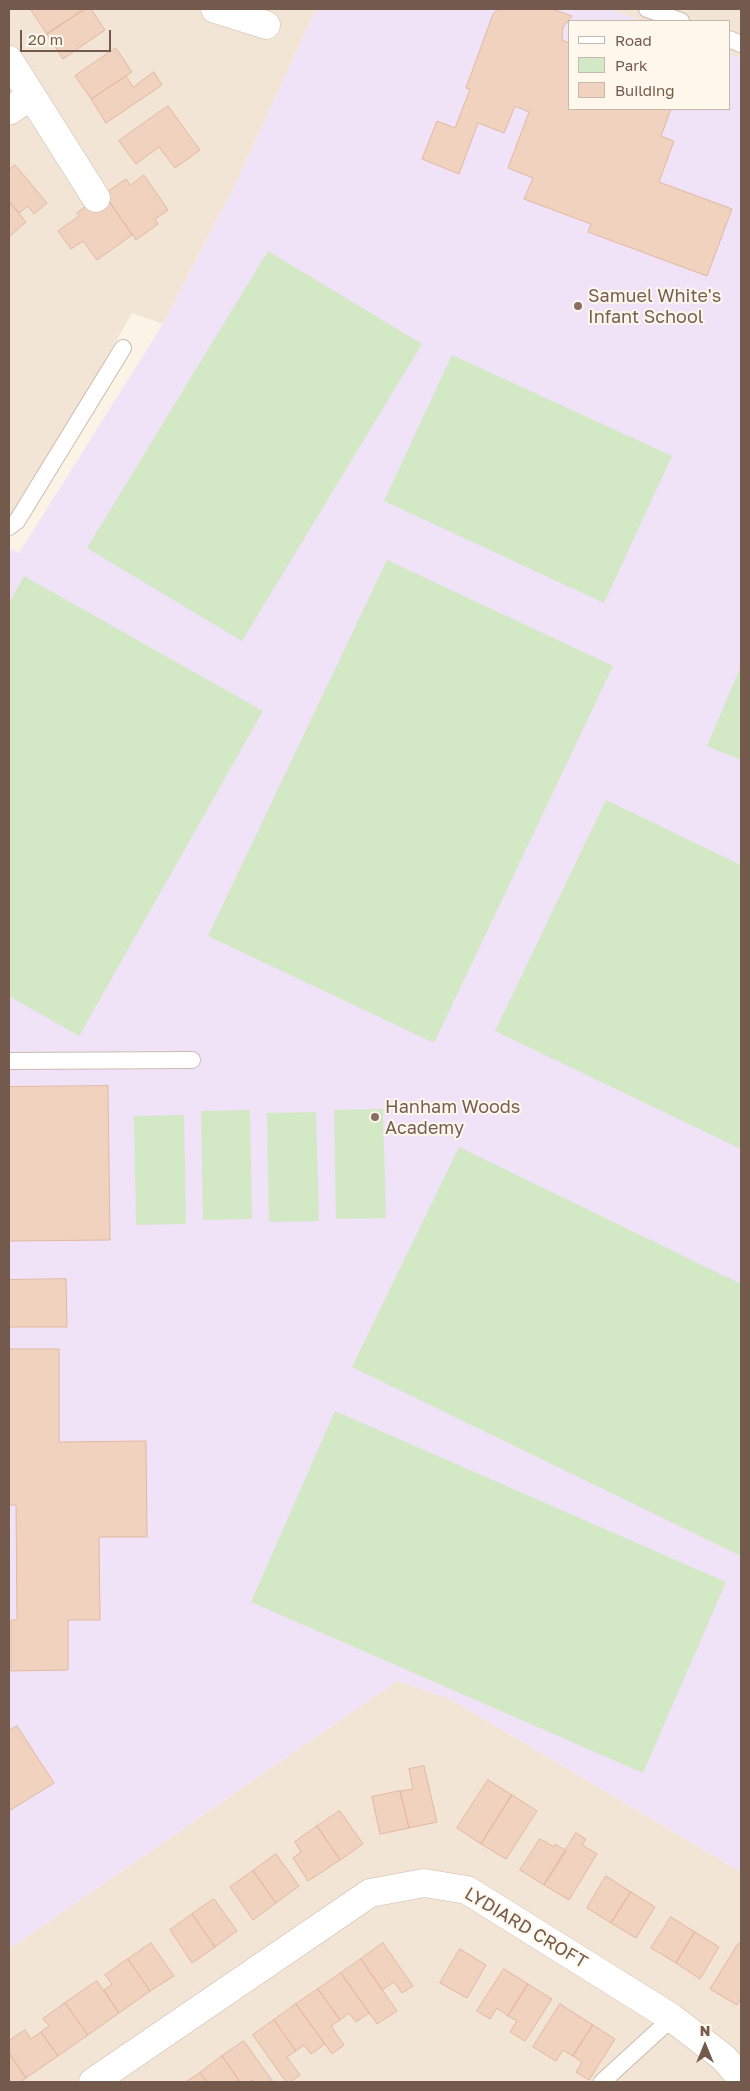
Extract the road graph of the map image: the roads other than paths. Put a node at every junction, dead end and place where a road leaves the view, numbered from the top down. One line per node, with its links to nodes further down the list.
1 (215, 9): 4 (street)
2 (647, 9): 3 (lane)
3 (678, 20)
4 (266, 25)
5 (9, 60): 6 (street)
6 (31, 96): 7 (street); 8 (street)
7 (9, 111)
8 (96, 198)
9 (123, 348): 10 (lane)
10 (9, 527)
11 (192, 1060): 12 (lane)
12 (9, 1061)
13 (672, 2018): 14 (street, LYDIARD CROFT); 15 (street, LYDIARD CROFT); 16 (lane)
14 (741, 2078)
15 (93, 2082)
16 (602, 2082)

